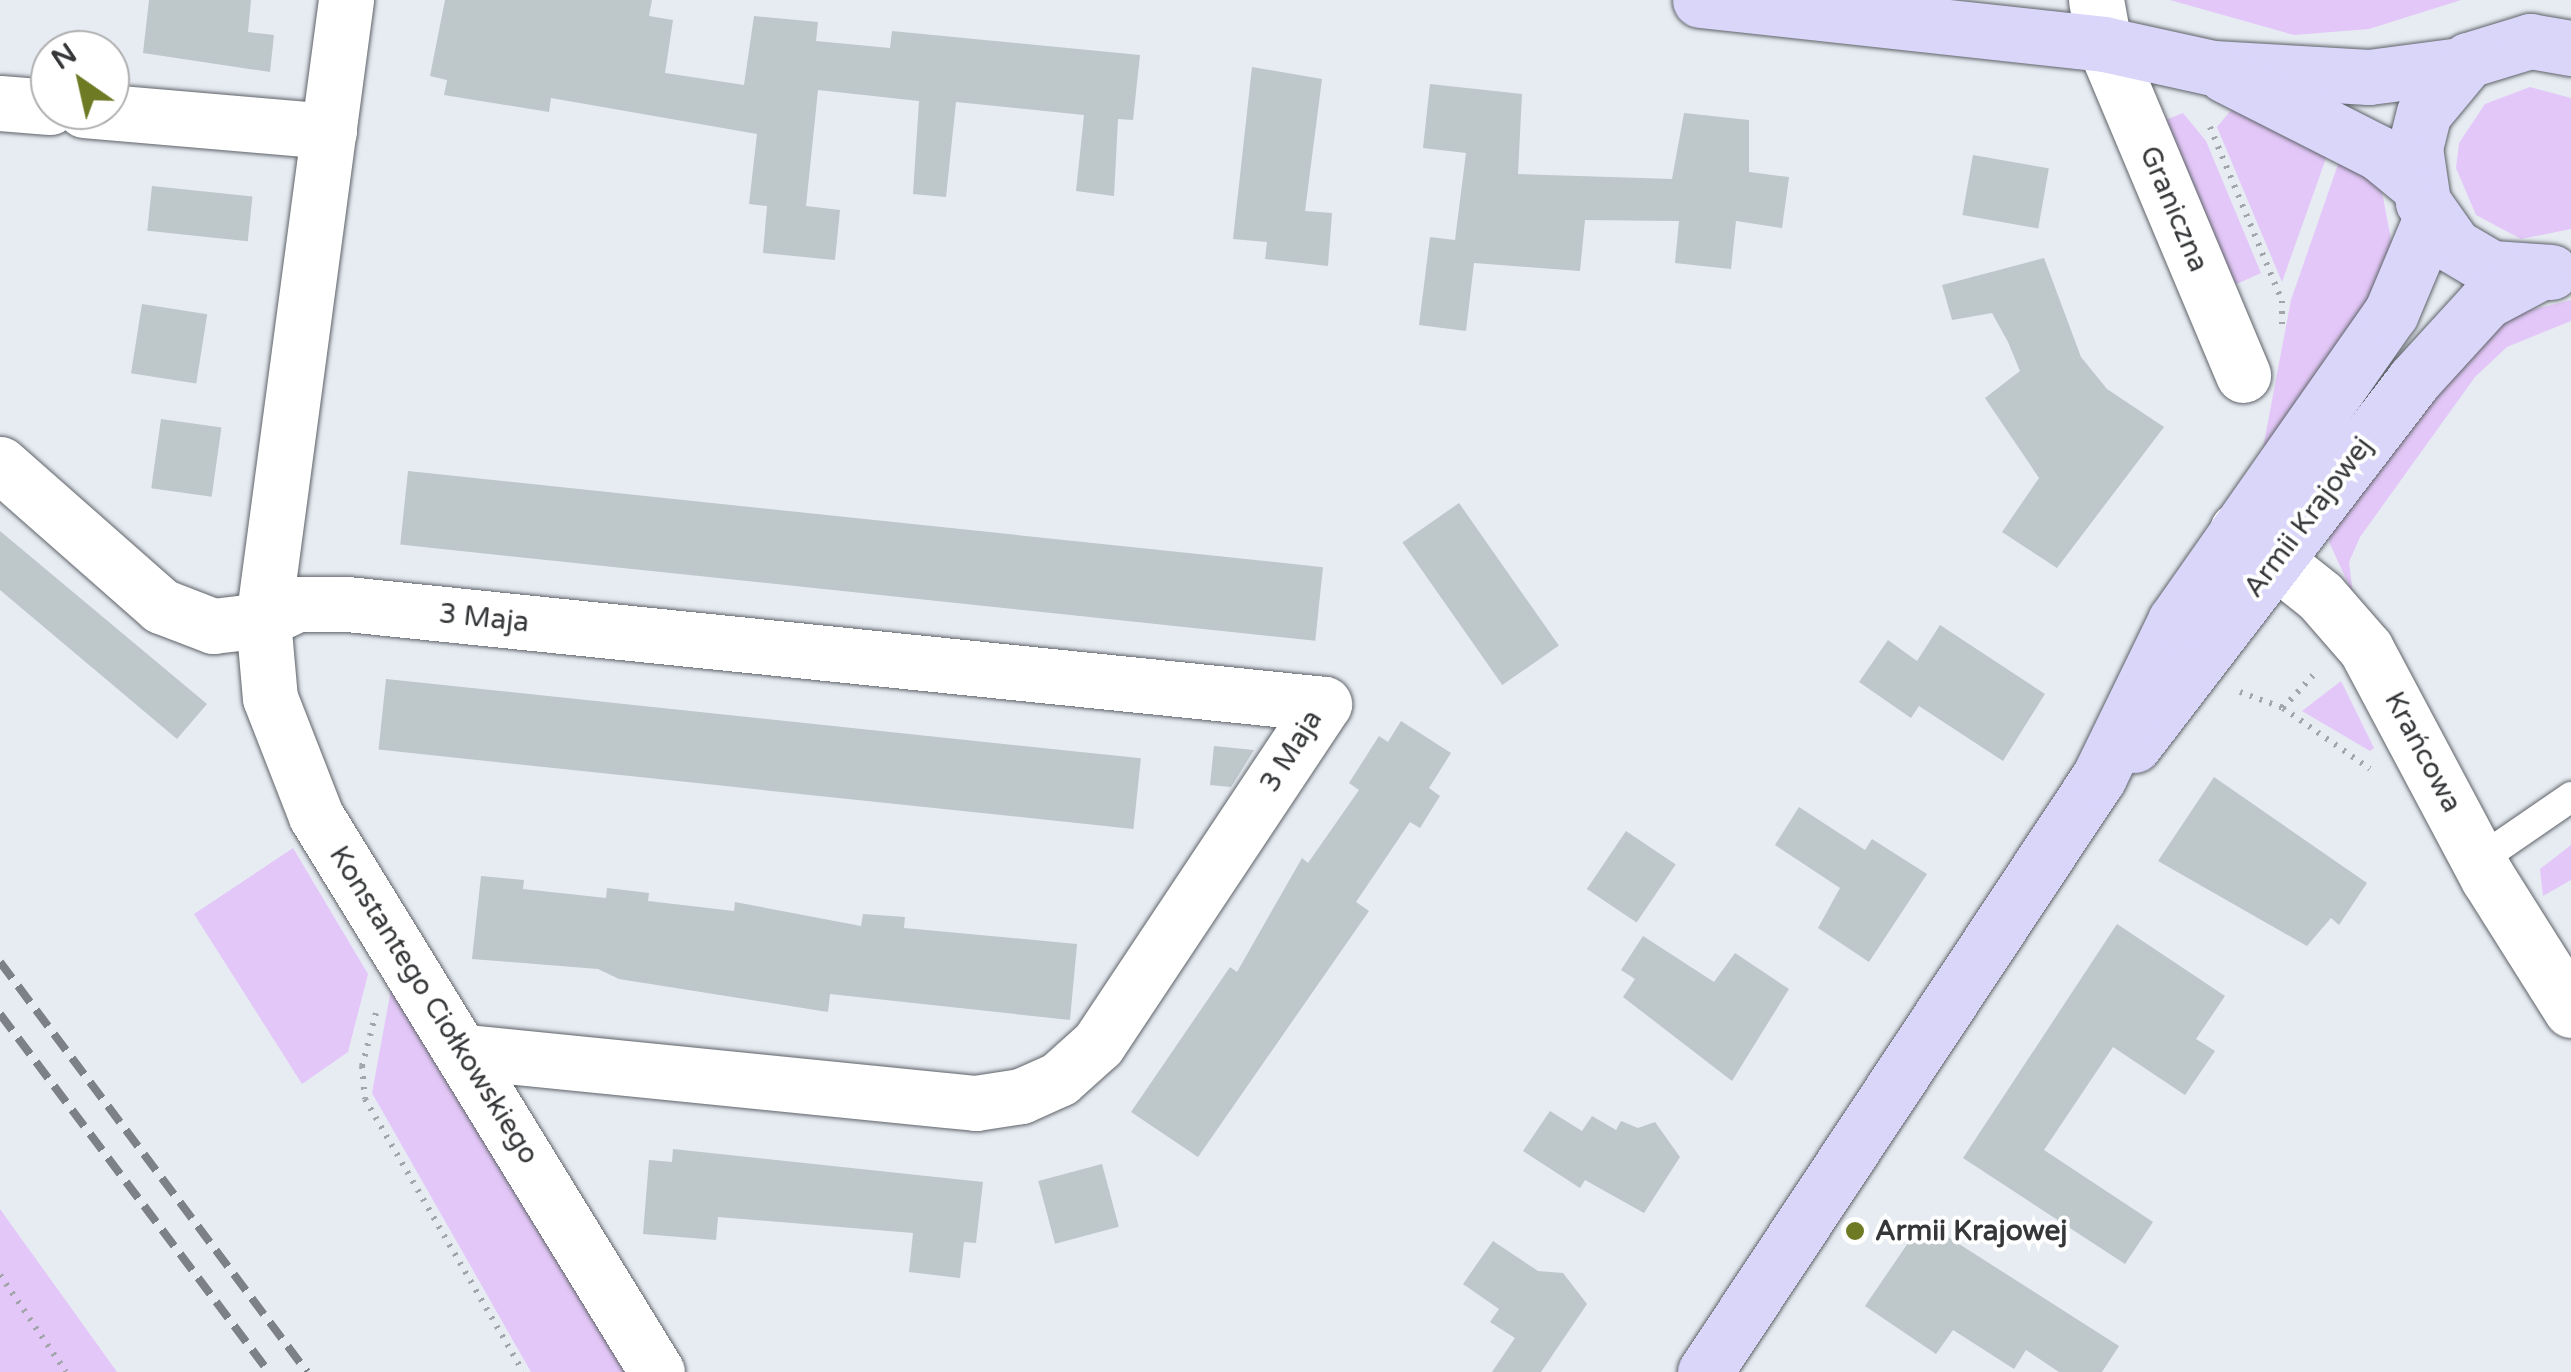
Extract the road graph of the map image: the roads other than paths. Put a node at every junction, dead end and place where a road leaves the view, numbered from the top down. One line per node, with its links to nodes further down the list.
1 (346, 0): 10 (street, Konstantego Ciołkowskiego)
2 (1700, 0): 3 (main road)
3 (2100, 22): 6 (main road); 13 (street, Graniczna)
4 (2568, 45): 5 (main road)
5 (2462, 65): 6 (main road); 11 (main road, Armii Krajowej)
6 (2213, 68): 11 (main road)
7 (0, 103): 8 (street)
8 (30, 105)
9 (130, 114): 10 (street)
10 (329, 130): 16 (street, Konstantego Ciołkowskiego)
11 (2424, 202): 12 (main road); 15 (main road, Armii Krajowej)
12 (2553, 272): 15 (main road, Armii Krajowej)
13 (2243, 375)
14 (0, 464): 16 (street)
15 (2254, 543): 18 (street, Krańcowa); 22 (main road, Armii Krajowej)
16 (263, 620): 20 (street, Konstantego Ciołkowskiego); 20 (street, 3 Maja)
17 (2571, 796): 18 (lane)
18 (2478, 861): 19 (street, Krańcowa)
19 (2571, 1010)
20 (466, 1052): 21 (street, Konstantego Ciołkowskiego)
21 (656, 1372)
22 (1704, 1372)

